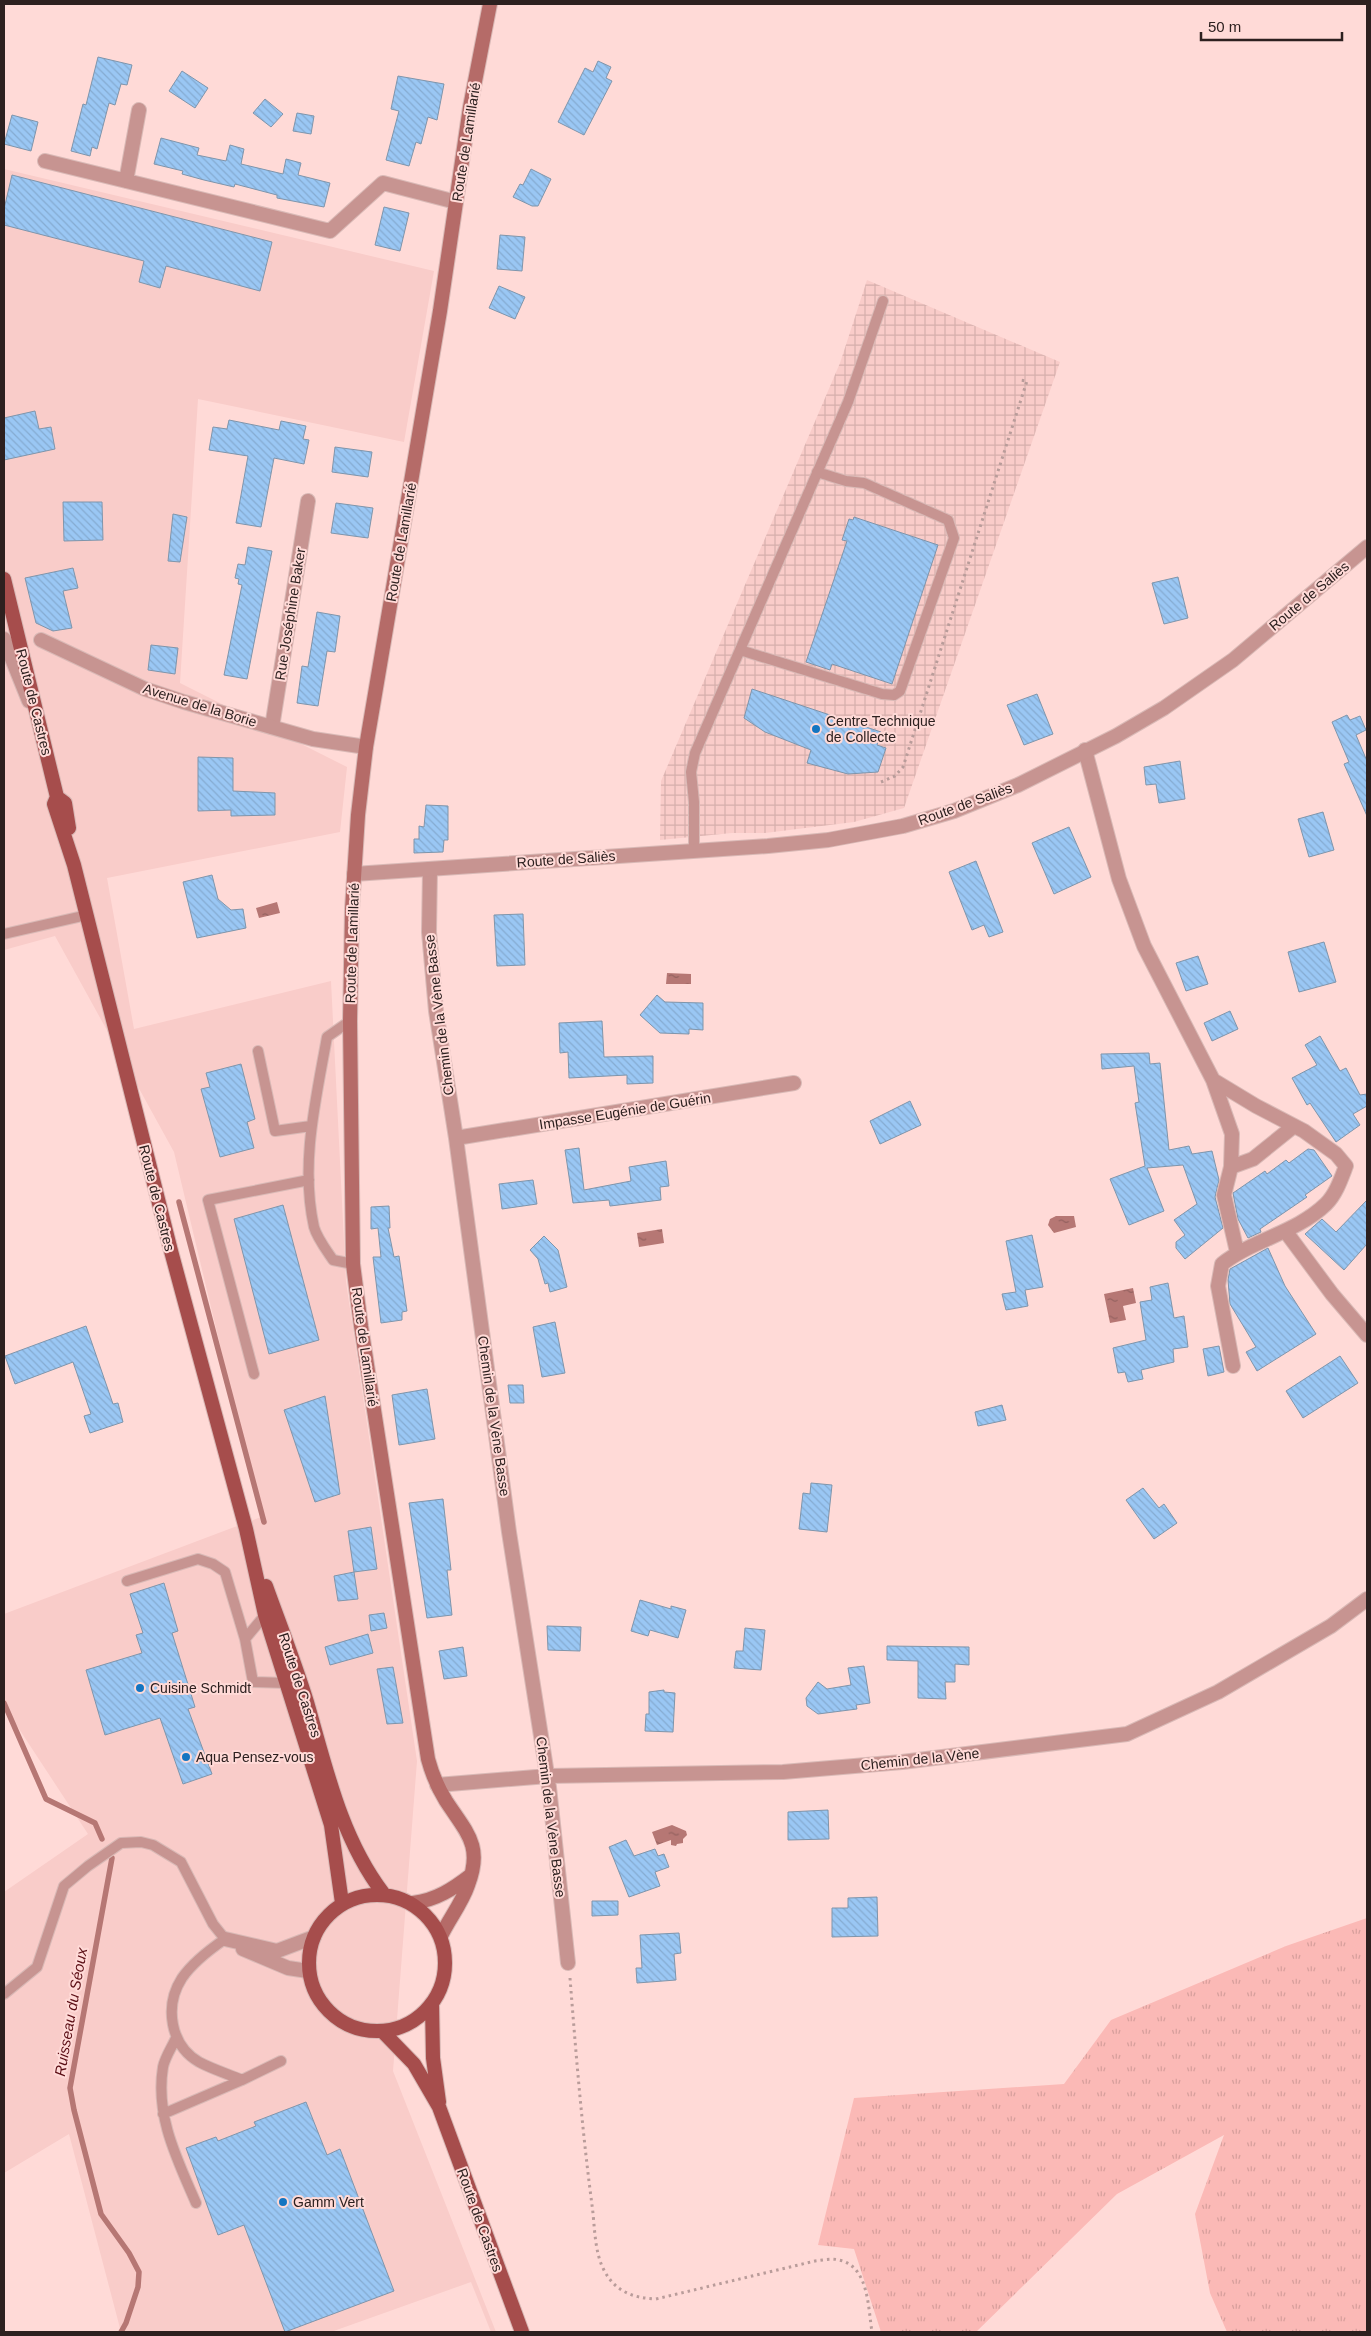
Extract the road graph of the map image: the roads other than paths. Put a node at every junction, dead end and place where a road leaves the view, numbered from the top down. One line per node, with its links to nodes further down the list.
1 (490, 4): 5 (main road, Route de Lamillarié)
2 (139, 110): 4 (street)
3 (45, 161): 4 (street)
4 (126, 181): 5 (street)
5 (456, 202): 17 (main road, Route de Lamillarié)
6 (883, 301): 7 (lane)
7 (818, 472): 14 (lane); 14 (lane)
8 (308, 501): 15 (street, Rue Joséphine Baker)
9 (1367, 547): 18 (street, Route de Saliès)
10 (4, 579): 11 (main road, Route de Castres)
11 (6, 600): 16 (main road, Route de Castres)
12 (4, 639): 16 (street)
13 (41, 640): 15 (street, Avenue de la Borie)
14 (740, 650): 19 (lane)
15 (272, 728): 17 (street, Avenue de la Borie)
16 (42, 730): 22 (main road, Route de Castres)
17 (366, 747): 21 (main road, Route de Lamillarié)
18 (1085, 750): 19 (street, Route de Saliès); 26 (street)
19 (694, 851): 20 (street, Route de Saliès)
20 (430, 869): 21 (street, Route de Saliès); 30 (street, Chemin de la Vène Basse)
21 (354, 874): 24 (main road, Route de Lamillarié)
22 (87, 915): 23 (lane); 39 (main road, Route de Castres)
23 (4, 934)
24 (350, 1020): 28 (lane); 35 (main road, Route de Lamillarié)
25 (258, 1051): 28 (lane)
26 (1214, 1080): 29 (street); 31 (street)
27 (794, 1083): 30 (street, Impasse Eugénie de Guérin)
28 (311, 1126): 32 (lane)
29 (1294, 1126): 31 (street); 33 (street)
30 (456, 1138): 45 (street, Chemin de la Vène Basse)
31 (1231, 1168): 34 (street)
32 (309, 1180): 35 (lane); 38 (lane)
33 (1286, 1232): 34 (street); 36 (street)
34 (1237, 1252): 37 (street)
35 (353, 1264): 46 (main road, Route de Lamillarié)
36 (1367, 1335)
37 (1233, 1366)
38 (254, 1374)
39 (246, 1529): 42 (main road, Route de Castres); 48 (main road, Route de Castres)
40 (127, 1582): 43 (lane)
41 (1367, 1599): 45 (street, Chemin de la Vène)
42 (265, 1615): 43 (lane); 44 (main road, Route de Castres)
43 (245, 1639): 44 (lane)
44 (286, 1683): 49 (main road, Route de Castres)
45 (548, 1776): 46 (street, Chemin de la Vène); 54 (street, Chemin de la Vène Basse)
46 (437, 1785): 47 (main road, Route de Lamillarié)
47 (471, 1875): 50 (main road); 51 (main road, Route de Lamillarié)
48 (383, 1893): 49 (main road); 50 (main road)
49 (342, 1904): 52 (main road)
50 (413, 1904): 51 (main road)
51 (441, 1936): 57 (main road)
52 (314, 1937): 53 (street); 55 (main road)
53 (225, 1939): 55 (street); 56 (lane); 59 (lane)
54 (568, 1963)
55 (308, 1971): 58 (main road)
56 (4, 1994)
57 (432, 2003): 58 (main road); 62 (main road, Route de Castres)
58 (382, 2031): 62 (main road, Route de Castres)
59 (176, 2038): 61 (lane); 63 (lane)
60 (281, 2062): 61 (lane)
61 (242, 2080): 63 (lane)
62 (440, 2107): 65 (main road, Route de Castres)
63 (162, 2114): 64 (lane)
64 (196, 2204)
65 (522, 2332)

